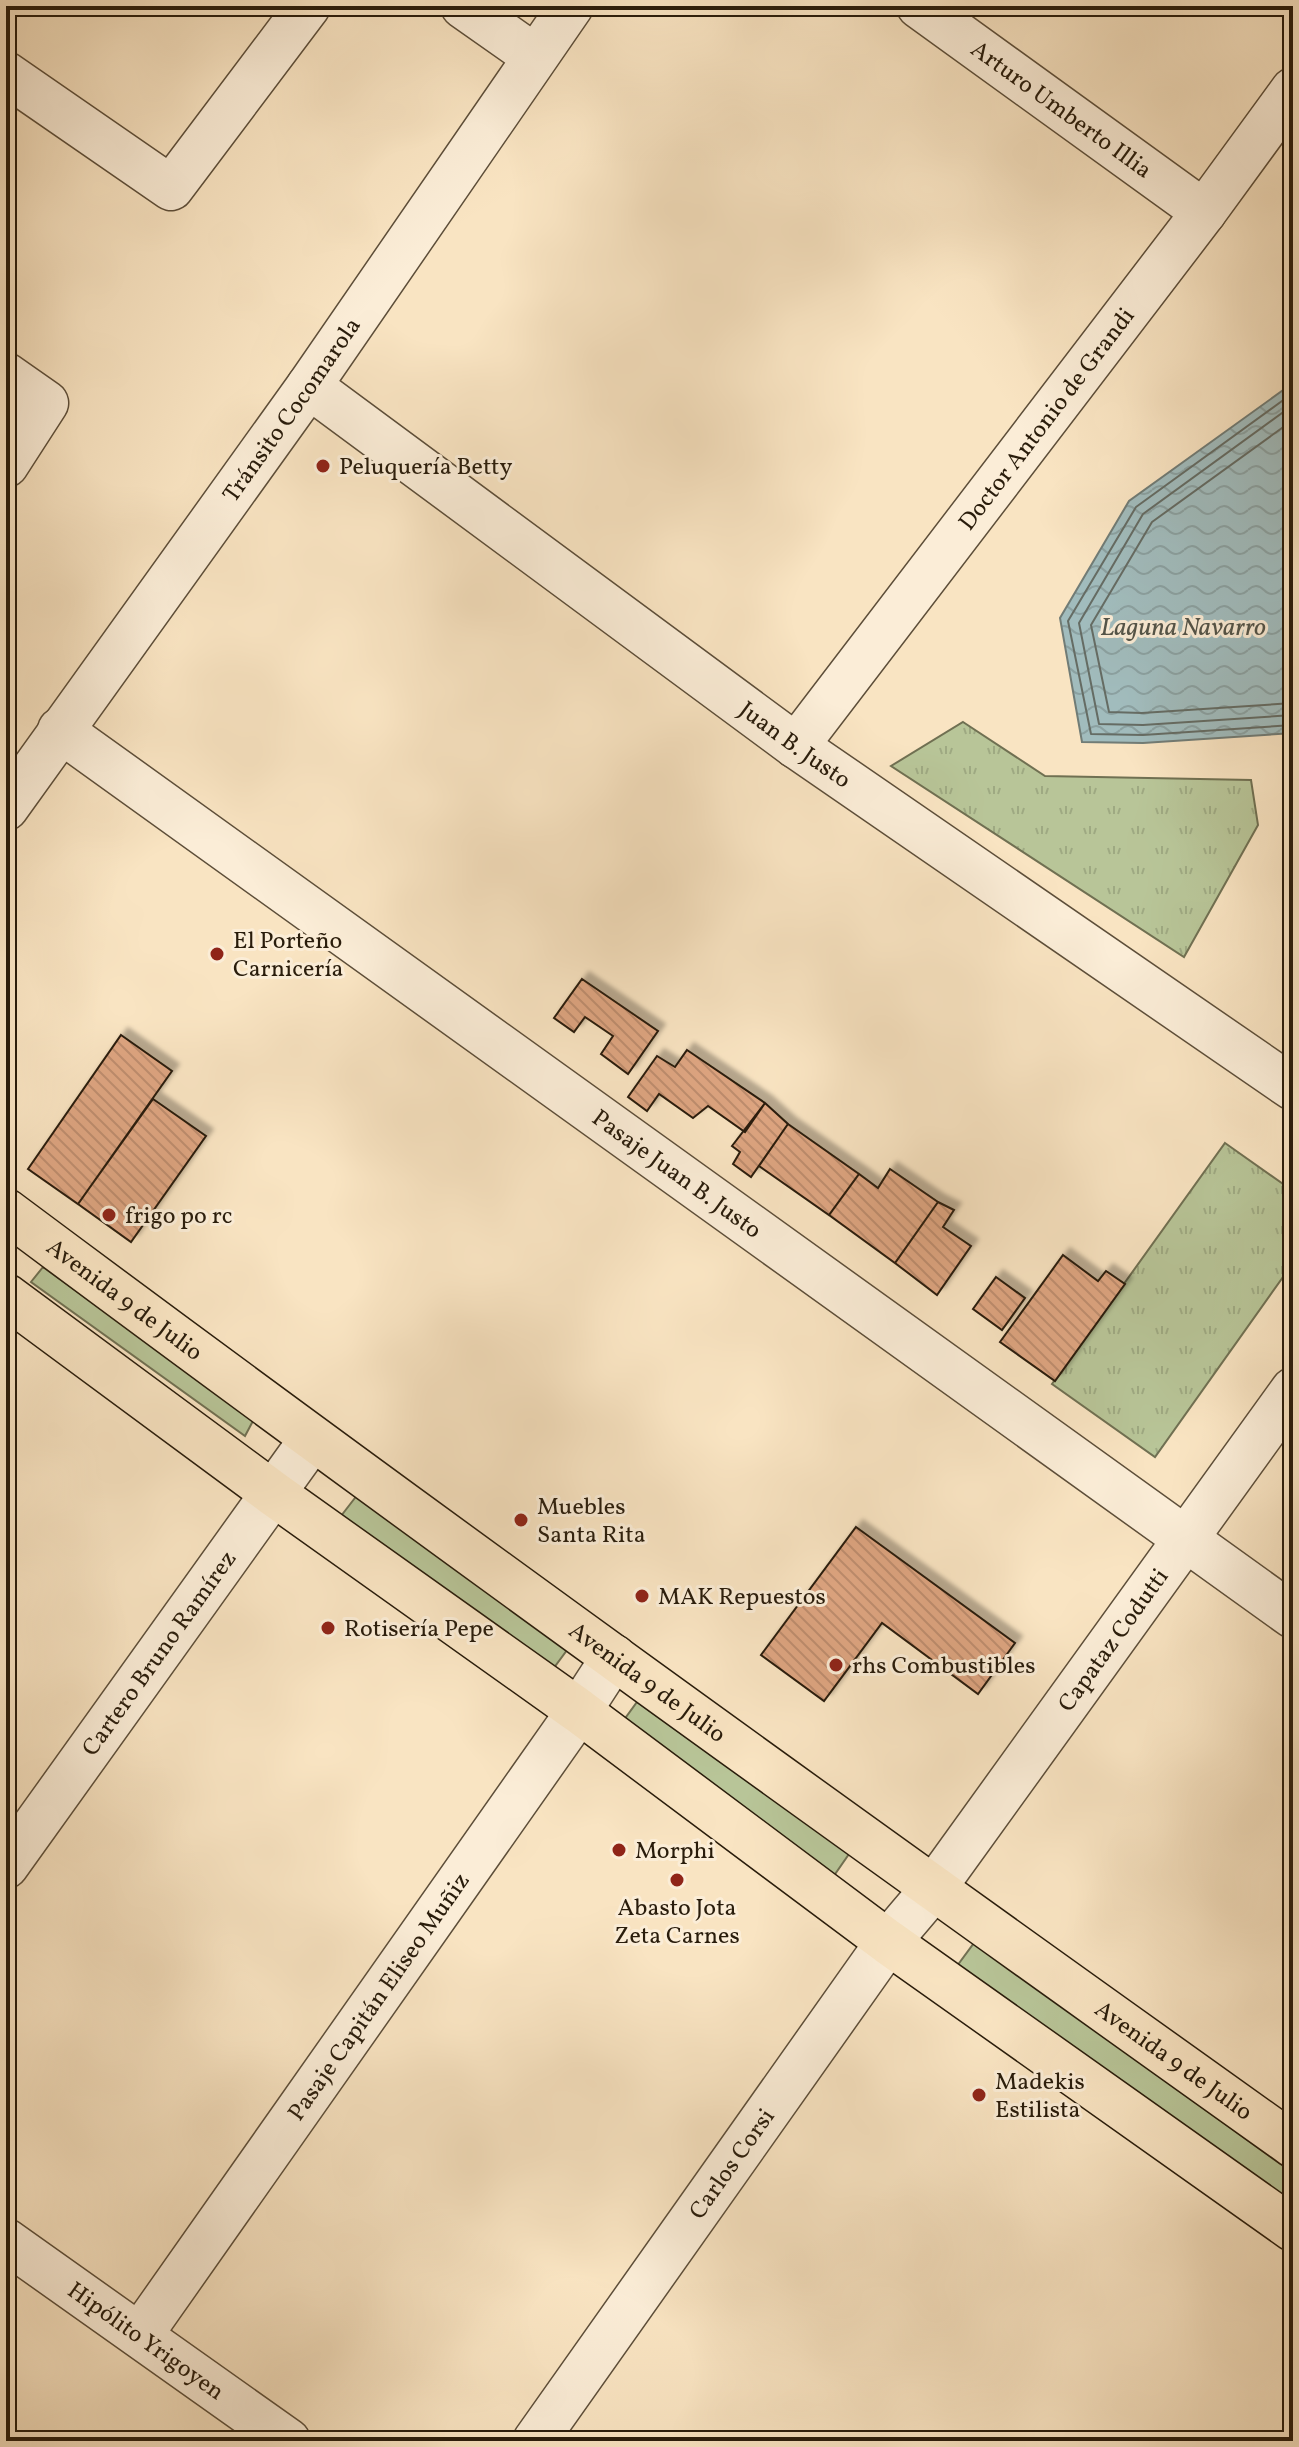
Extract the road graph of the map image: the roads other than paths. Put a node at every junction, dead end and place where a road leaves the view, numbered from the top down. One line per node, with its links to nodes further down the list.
1 (308, 6): 6 (street)
2 (463, 6): 5 (street)
3 (571, 6): 5 (street, Tránsito Cocomarola)
4 (919, 6): 8 (street, Arturo Umberto Illia)
5 (534, 56): 10 (street, Tránsito Cocomarola)
6 (6, 74)
7 (1293, 90): 8 (street, Doctor Antonio de Grandi)
8 (1204, 212): 13 (street, Doctor Antonio de Grandi)
9 (6, 375): 11 (street)
10 (309, 386): 12 (street, Tránsito Cocomarola); 13 (street, Juan B. Justo)
11 (6, 465)
12 (60, 730): 14 (street, Tránsito Cocomarola); 21 (street, Pasaje Juan B. Justo)
13 (796, 746): 15 (street, Juan B. Justo)
14 (6, 808)
15 (1293, 1088)
16 (6, 1211): 19 (main road, Avenida 9 de Julio)
17 (6, 1296): 20 (main road)
18 (1293, 1390): 21 (street, Capataz Codutti)
19 (312, 1439): 20 (street, Cartero Bruno Ramírez); 23 (main road, Avenida 9 de Julio)
20 (274, 1494): 24 (main road); 25 (street, Cartero Bruno Ramírez)
21 (1185, 1537): 22 (street, Pasaje Juan B. Justo); 26 (street, Capataz Codutti)
22 (1293, 1616)
23 (614, 1657): 24 (street, Pasaje Capitán Eliseo Muñiz); 26 (main road, Avenida 9 de Julio)
24 (579, 1711): 27 (main road); 31 (street, Pasaje Capitán Eliseo Muñiz)
25 (6, 1866)
26 (933, 1889): 27 (street, Carlos Corsi); 28 (main road, Avenida 9 de Julio)
27 (888, 1942): 29 (main road); 33 (street, Carlos Corsi)
28 (1293, 2145)
29 (1293, 2229)
30 (6, 2241): 31 (street, Hipólito Yrigoyen)
31 (140, 2335): 32 (street, Hipólito Yrigoyen)
32 (288, 2441)
33 (535, 2441)

